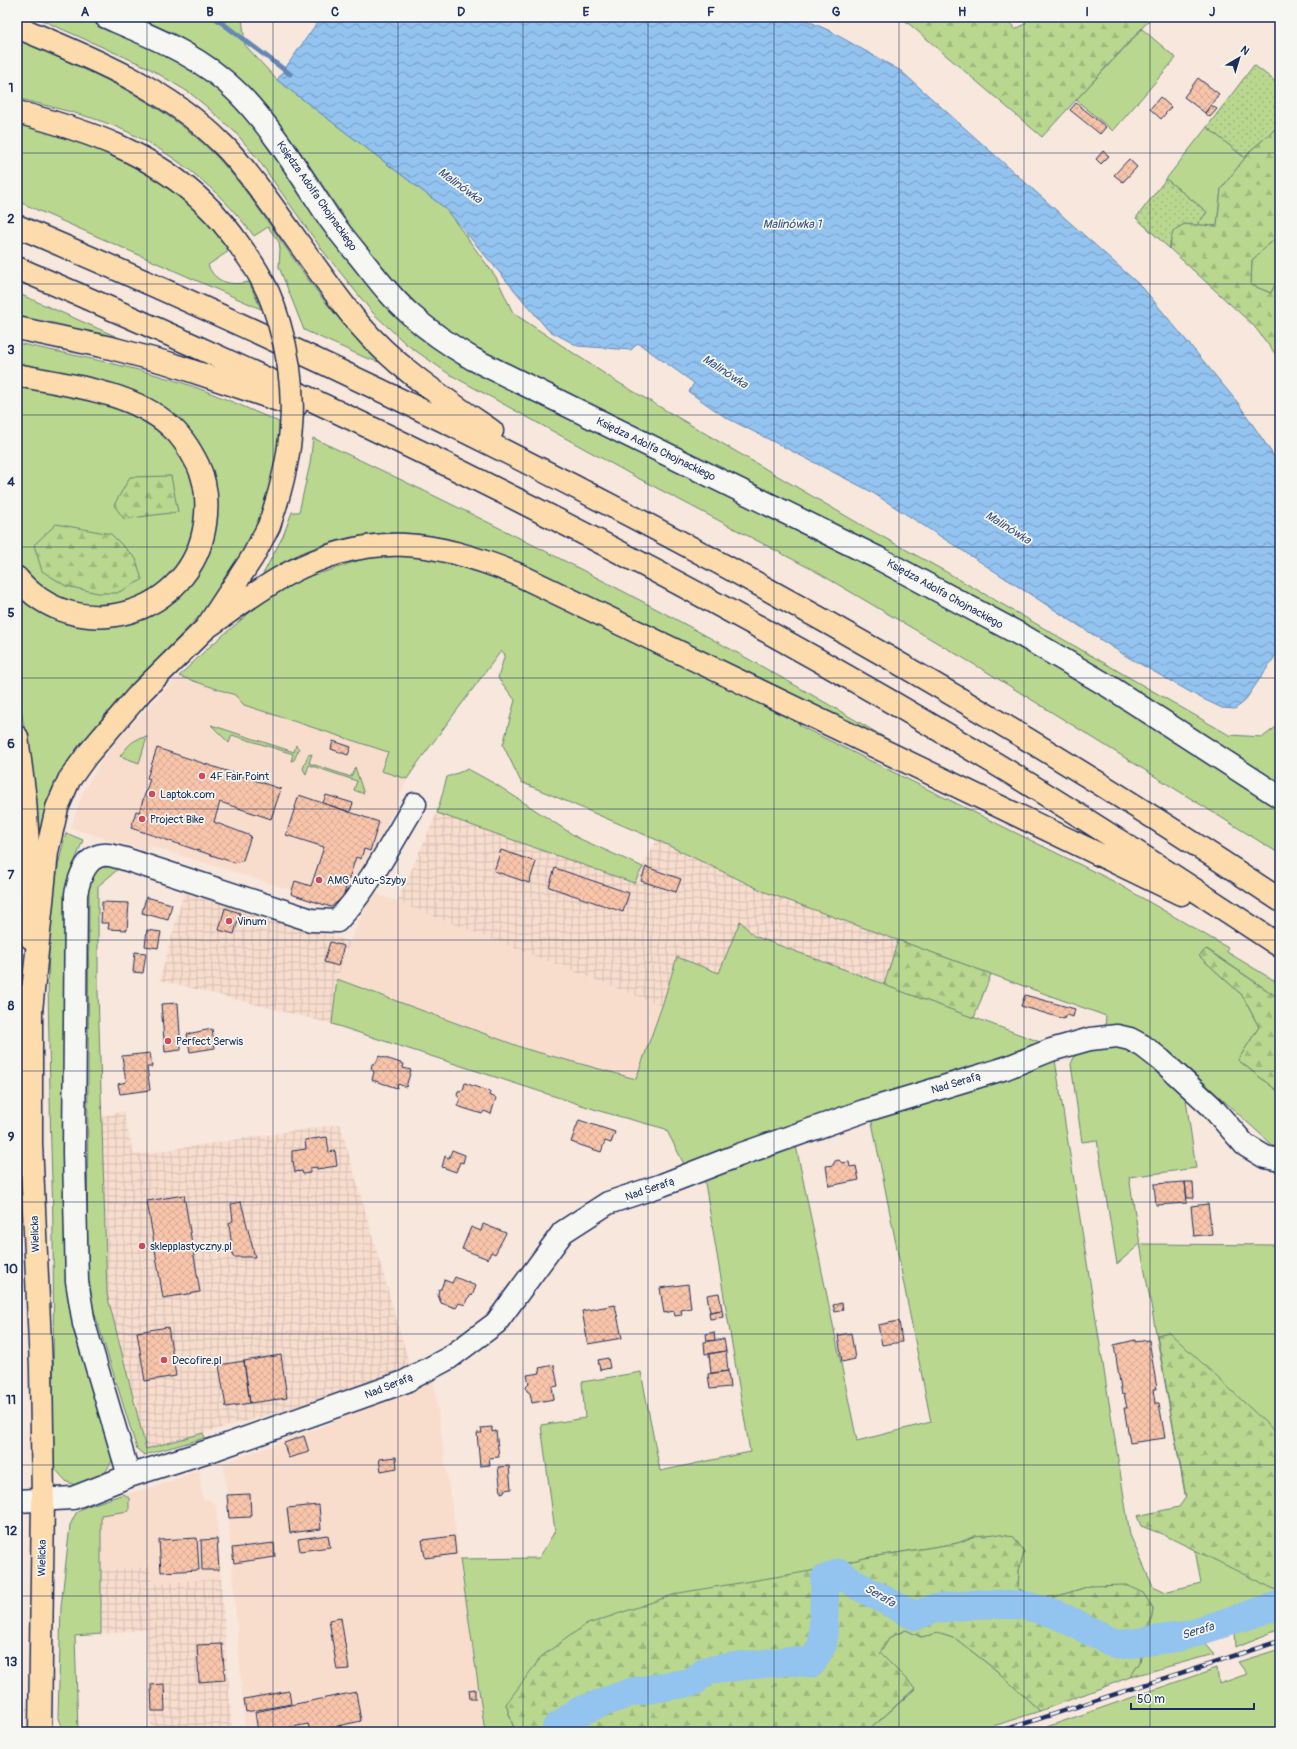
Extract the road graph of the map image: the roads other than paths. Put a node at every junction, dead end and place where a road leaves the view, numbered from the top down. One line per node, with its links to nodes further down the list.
1 (106, 17): 13 (street, Księdza Adolfa Chojnackiego)
2 (17, 27): 9 (main road)
3 (17, 112): 11 (main road, bridge)
4 (17, 226): 9 (main road)
5 (17, 268): 8 (main road)
6 (17, 328): 8 (main road)
7 (17, 375): 10 (main road)
8 (377, 430): 16 (main road)
9 (568, 482): 15 (main road)
10 (17, 578)
11 (206, 628): 16 (main road); 18 (main road)
12 (17, 738): 18 (main road, Wielicka)
13 (1280, 797)
14 (415, 804): 20 (street)
15 (1280, 900)
16 (1255, 929): 17 (main road)
17 (1280, 946)
18 (31, 1011): 21 (main road, Wielicka)
19 (1280, 1160): 20 (street, Nad Serafą)
20 (129, 1476): 21 (street, Nad Serafą)
21 (42, 1499): 22 (street, Nad Serafą); 23 (main road, Wielicka)
22 (17, 1501)
23 (40, 1732)

